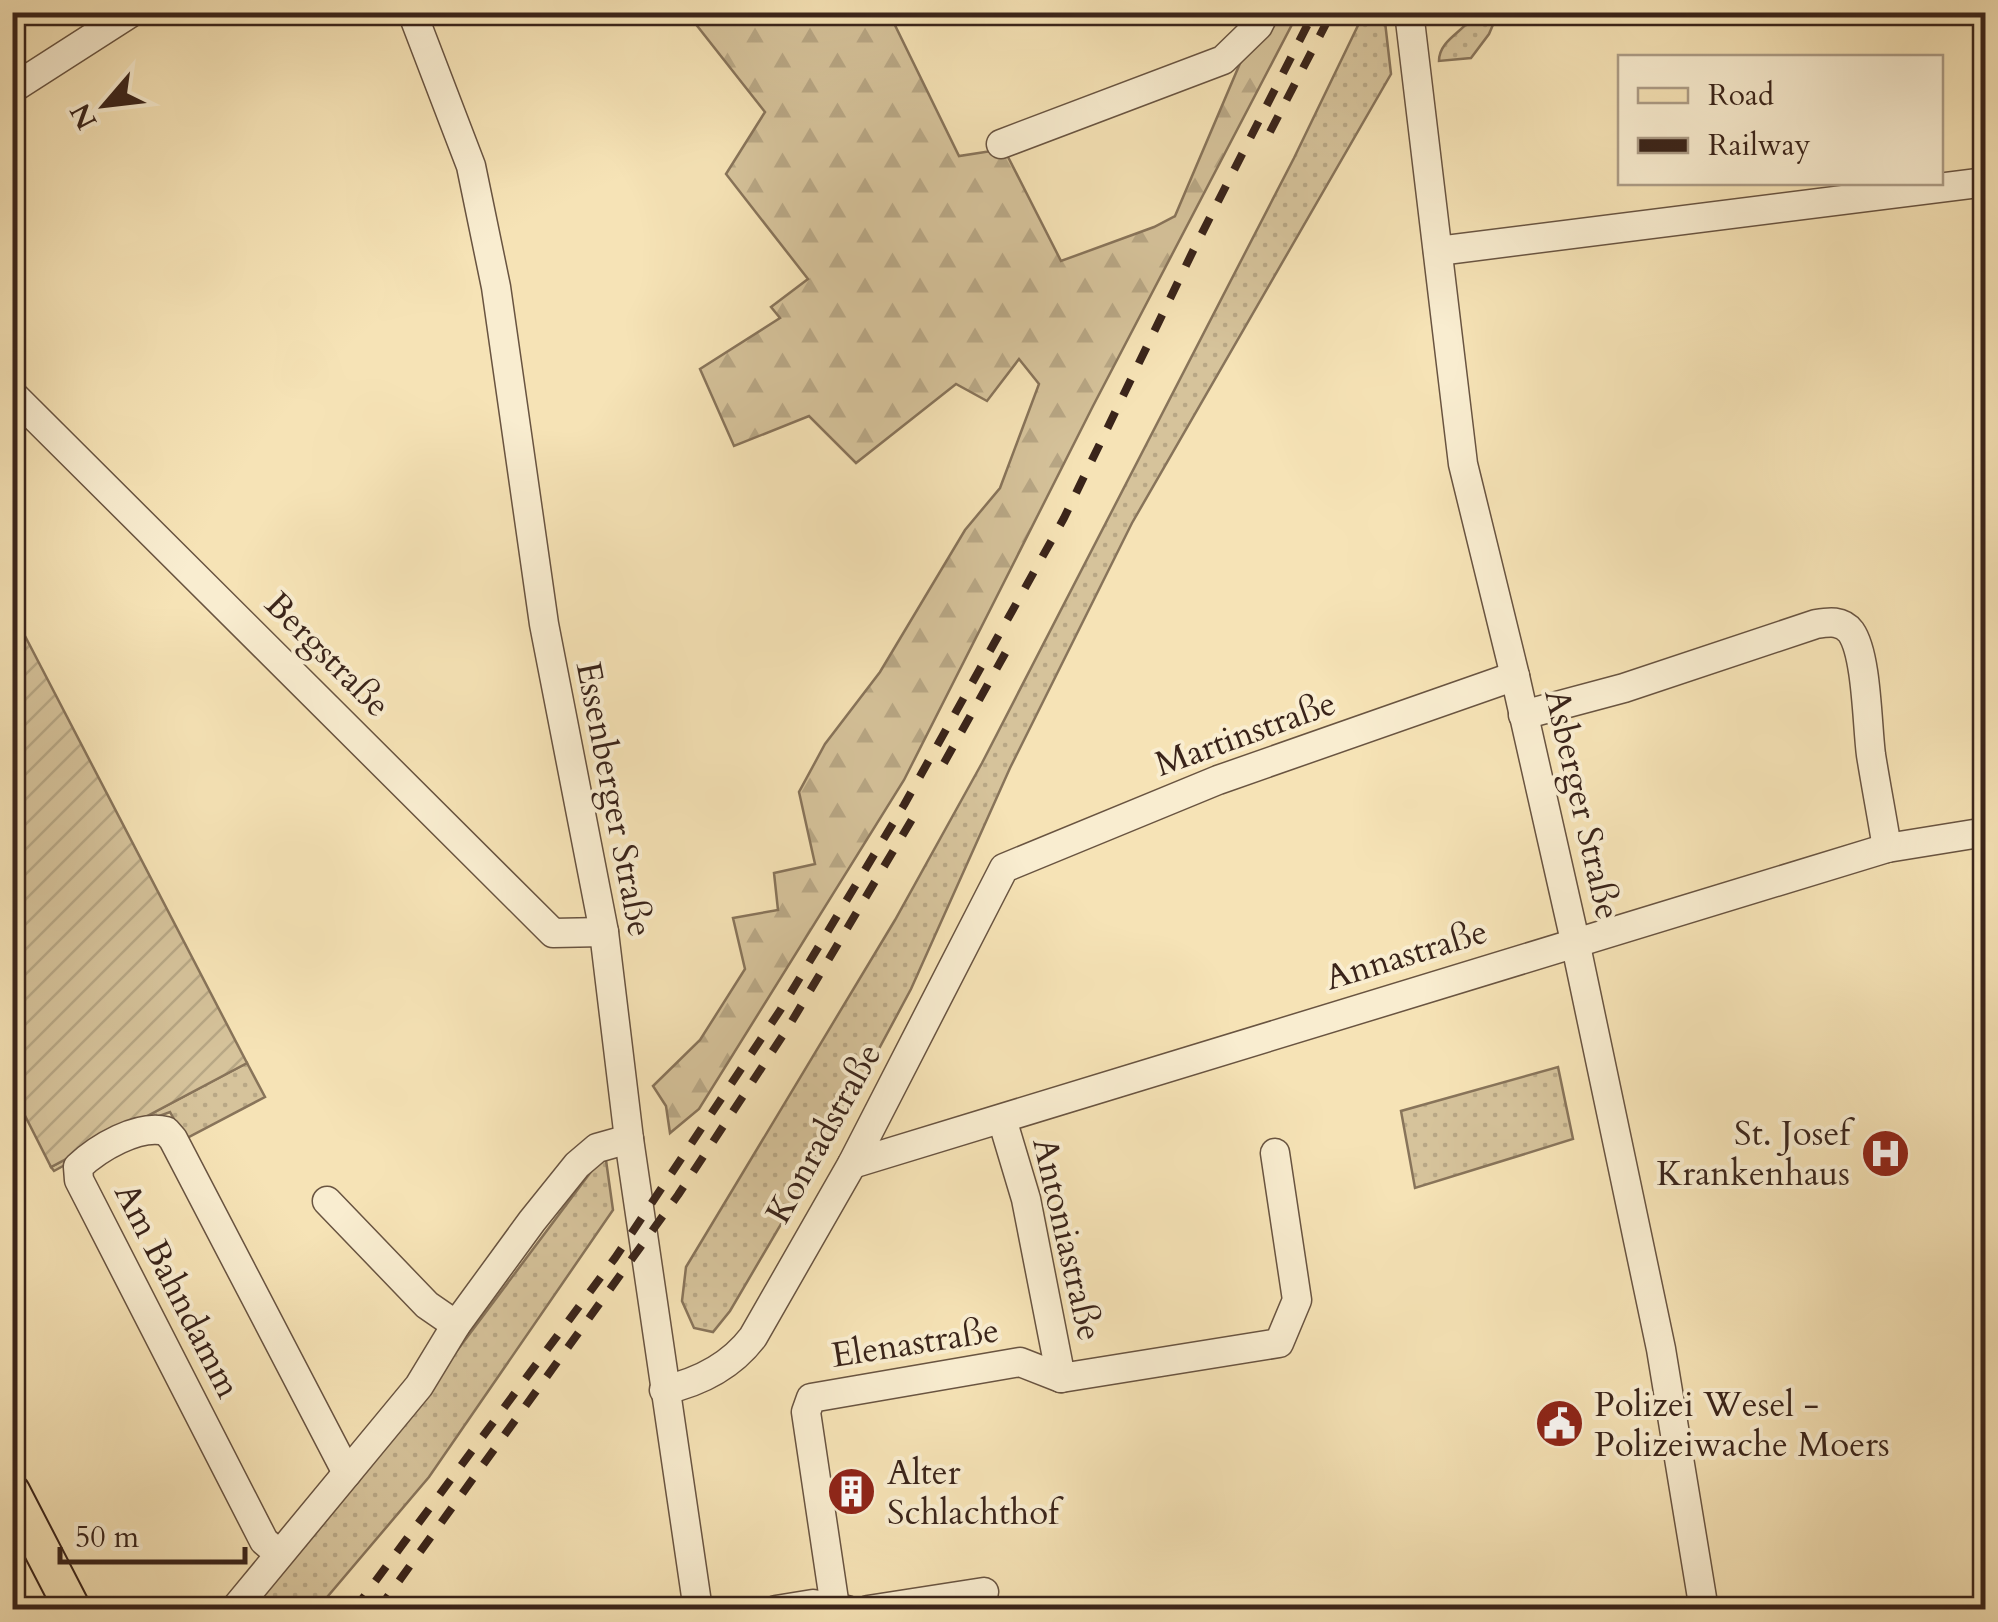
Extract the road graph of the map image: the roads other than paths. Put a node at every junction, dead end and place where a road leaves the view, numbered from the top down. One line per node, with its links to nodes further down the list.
1 (132, 12): 5 (street)
2 (412, 12): 15 (street, Essenberger Straße)
3 (1265, 12): 6 (street)
4 (1409, 12): 8 (street, Asberger Straße)
5 (12, 89)
6 (1000, 144)
7 (1986, 182): 8 (street)
8 (1438, 252): 10 (street, Asberger Straße)
9 (12, 394): 15 (street, Bergstraße)
10 (1516, 676): 11 (street, Asberger Straße); 14 (street, Martinstraße)
11 (1523, 715): 13 (street); 16 (street, Asberger Straße)
12 (1986, 832): 13 (street, Annastraße)
13 (1887, 848): 16 (street, Annastraße)
14 (1004, 868): 20 (street, Konradstraße)
15 (604, 932): 18 (street, Essenberger Straße)
16 (1575, 941): 17 (street, Annastraße); 35 (street, Asberger Straße)
17 (1002, 1119): 20 (street, Annastraße); 23 (street, Antoniastraße)
18 (629, 1138): 22 (street); 24 (street, Essenberger Straße)
19 (1274, 1152): 23 (street, Antoniastraße)
20 (852, 1164): 24 (street, Konradstraße)
21 (327, 1200): 22 (street)
22 (456, 1325): 25 (street)
23 (1061, 1378): 29 (street, Elenastraße)
24 (664, 1390): 32 (street, Essenberger Straße)
25 (347, 1473): 27 (street); 27 (street, Am Bahndamm)
26 (12, 1492): 30 (main road)
27 (279, 1554): 31 (street)
28 (984, 1592): 34 (street)
29 (841, 1608): 33 (street, Elenastraße)
30 (73, 1610)
31 (234, 1610)
32 (698, 1610)
33 (776, 1610)
34 (868, 1610)
35 (1704, 1610)

